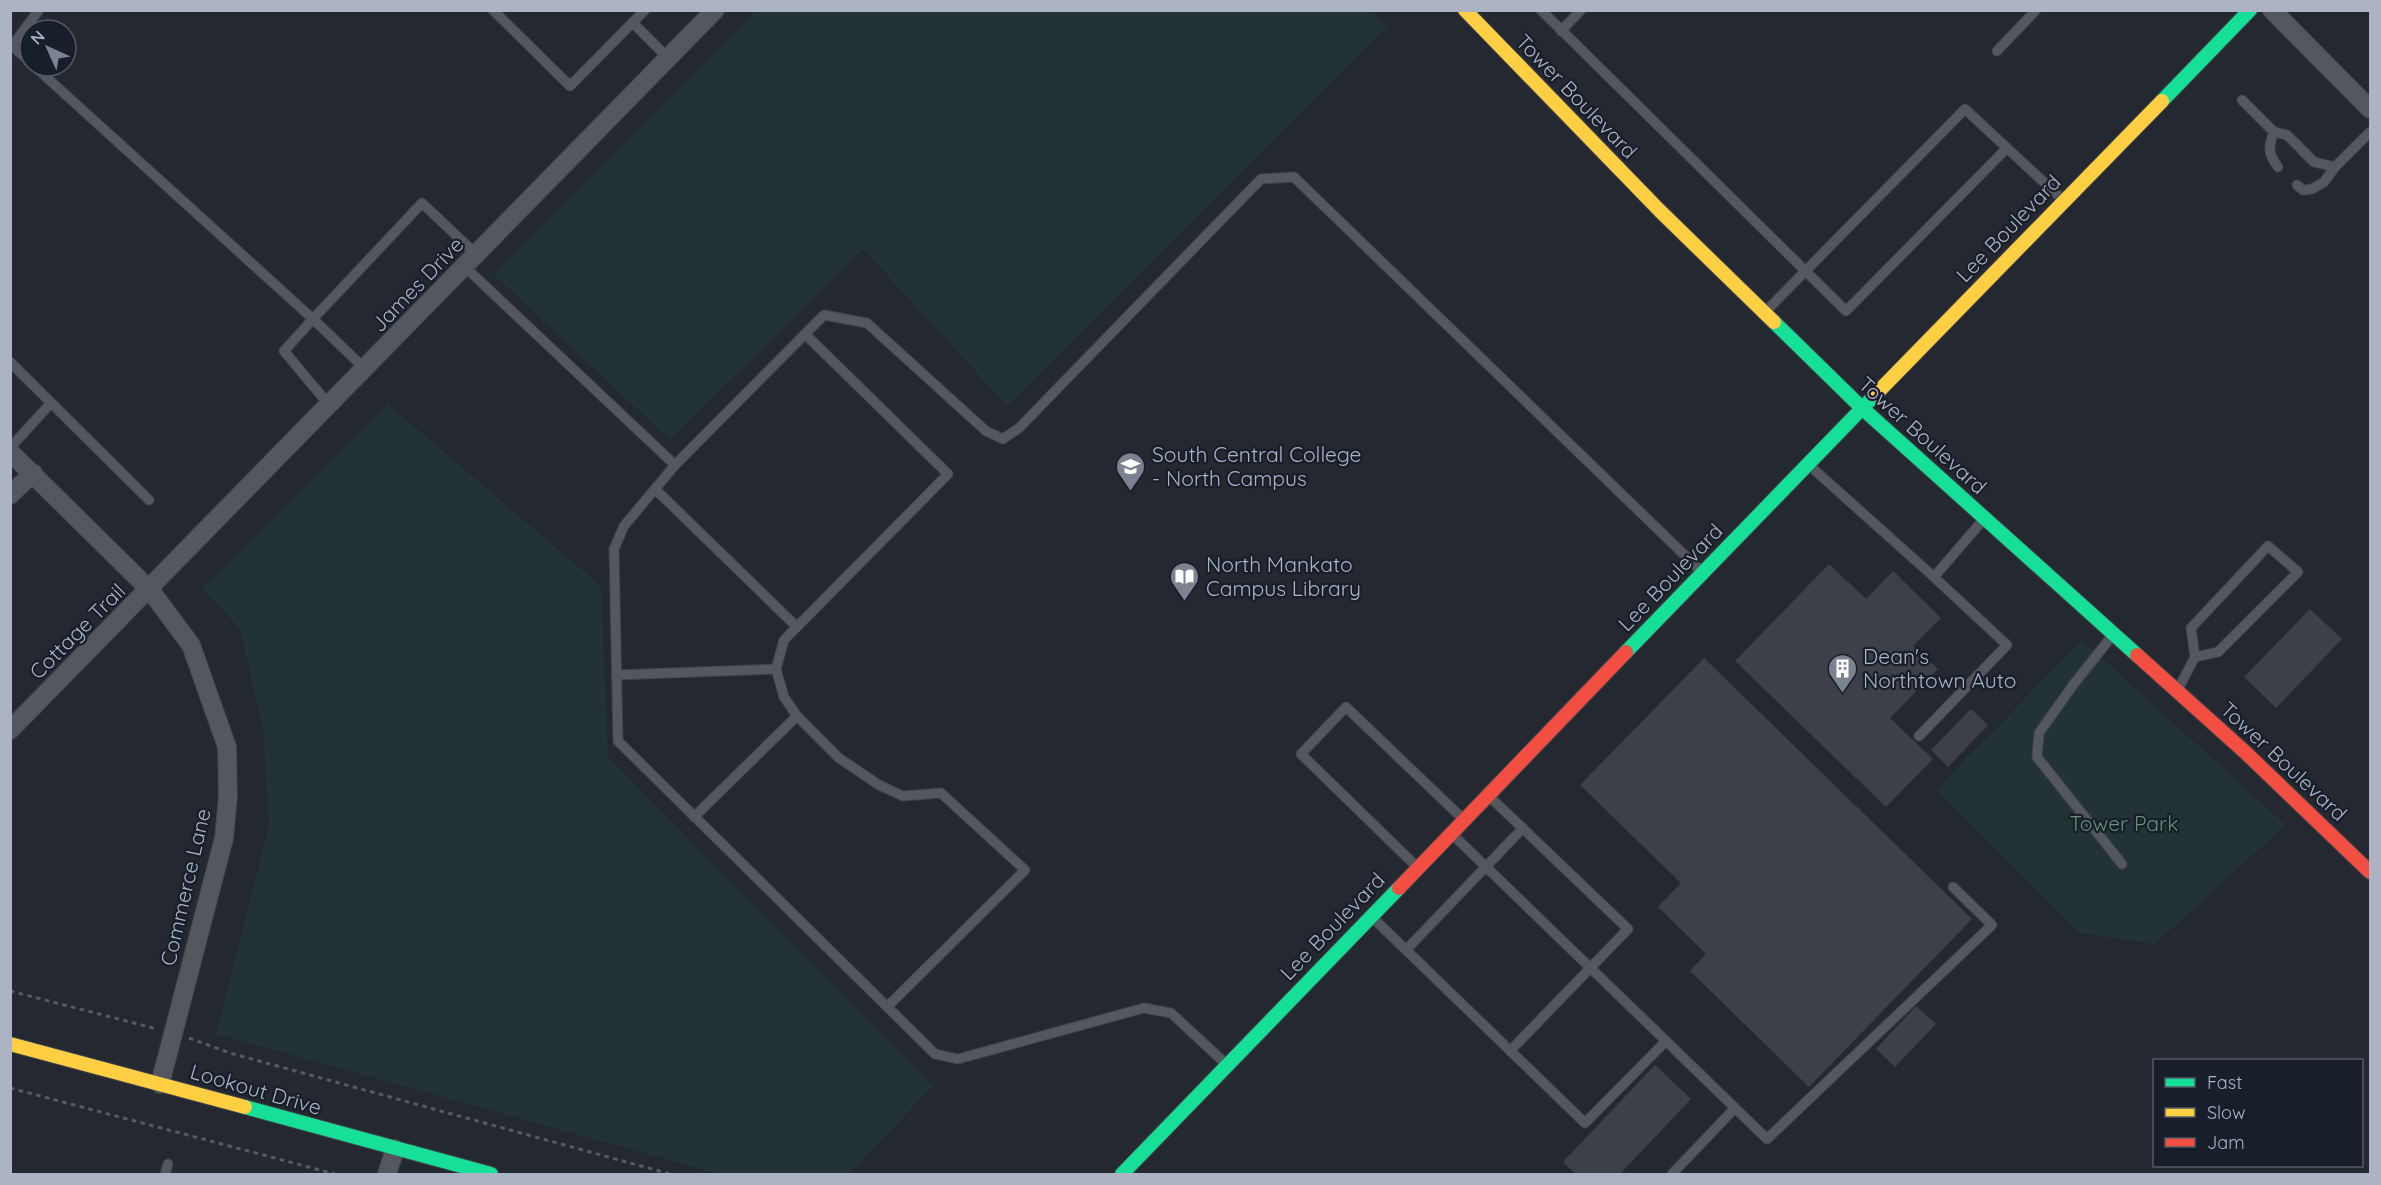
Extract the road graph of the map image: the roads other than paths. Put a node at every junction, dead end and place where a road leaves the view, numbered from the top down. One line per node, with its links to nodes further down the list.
1 (39, 10): 13 (lane)
2 (493, 10): 11 (lane)
3 (645, 10): 11 (lane)
4 (716, 10): 15 (street, James Drive)
5 (1541, 10): 12 (lane)
6 (1581, 10): 12 (lane)
7 (2036, 10): 14 (lane)
8 (2250, 10): 25 (street, Lee Boulevard)
9 (2272, 10): 18 (street)
10 (1472, 13): 28 (street, Tower Boulevard)
11 (633, 23): 15 (lane)
12 (1561, 31): 27 (lane)
13 (11, 47)
14 (1997, 51)
15 (669, 58): 26 (street, James Drive)
16 (47, 78): 29 (lane)
17 (2242, 100): 19 (lane)
18 (2370, 110)
19 (2274, 132): 22 (lane); 23 (lane)
20 (2370, 132): 23 (lane)
21 (2007, 148): 25 (lane); 27 (lane); 27 (lane)
22 (2278, 167)
23 (2335, 167): 24 (lane)
24 (2297, 185)
25 (2064, 201): 35 (street, Lee Boulevard)
26 (471, 261): 29 (lane); 32 (street, James Drive); 37 (lane)
27 (1805, 271): 28 (lane)
28 (1764, 313): 35 (street, Tower Boulevard)
29 (313, 319): 32 (lane); 34 (lane)
30 (805, 334): 37 (lane); 44 (lane); 47 (lane)
31 (10, 362): 33 (lane)
32 (365, 369): 34 (street, James Drive)
33 (50, 404): 36 (lane); 42 (lane)
34 (330, 406): 46 (street, James Drive)
35 (1862, 408): 38 (street, Lee Boulevard); 43 (street, Tower Boulevard)
36 (10, 450): 39 (street, Commerce Lane)
37 (675, 465): 40 (lane)
38 (1808, 465): 44 (street, Lee Boulevard); 45 (lane)
39 (33, 473): 41 (street); 46 (street, Commerce Lane)
40 (655, 489): 47 (lane); 51 (lane)
41 (10, 495)
42 (149, 500)
43 (1984, 518): 45 (lane); 48 (street, Tower Boulevard)
44 (1703, 573): 56 (street, Lee Boulevard)
45 (1934, 577): 55 (lane)
46 (150, 590): 54 (street, Cottage Trail); 74 (street, Commerce Lane)
47 (797, 627): 50 (lane)
48 (2114, 635): 52 (street, Tower Boulevard); 61 (lane)
49 (2194, 657): 49 (lane); 52 (lane)
50 (776, 669): 51 (lane); 53 (lane)
51 (616, 675): 57 (lane)
52 (2177, 691): 64 (street, Tower Boulevard)
53 (797, 716): 57 (lane); 69 (lane)
54 (10, 730)
55 (1919, 736)
56 (1488, 795): 58 (street, Lee Boulevard); 59 (lane)
57 (694, 817): 69 (lane)
58 (1464, 820): 60 (street, Lee Boulevard); 63 (lane)
59 (1523, 828): 62 (lane); 68 (lane)
60 (1451, 834): 62 (lane); 63 (street, Lee Boulevard)
61 (2122, 864)
62 (1486, 867): 67 (lane); 68 (lane)
63 (1418, 868): 66 (street, Lee Boulevard)
64 (2370, 872)
65 (1953, 887): 75 (lane)
66 (1371, 916): 67 (lane); 73 (street, Lee Boulevard)
67 (1406, 950): 72 (lane)
68 (1590, 968): 70 (lane); 72 (lane)
69 (887, 1007): 73 (lane)
70 (1666, 1041): 72 (lane); 75 (lane)
71 (10, 1044): 74 (street, Lookout Drive)
72 (1510, 1051)
73 (1227, 1065): 81 (street, Lee Boulevard)
74 (160, 1084): 76 (street, Lookout Drive)
75 (1735, 1108): 82 (lane)
76 (395, 1149): 79 (street); 80 (street, Lookout Drive)
77 (168, 1164): 78 (lane)
78 (165, 1174)
79 (387, 1174)
80 (491, 1174)
81 (1122, 1174)
82 (1672, 1174)

